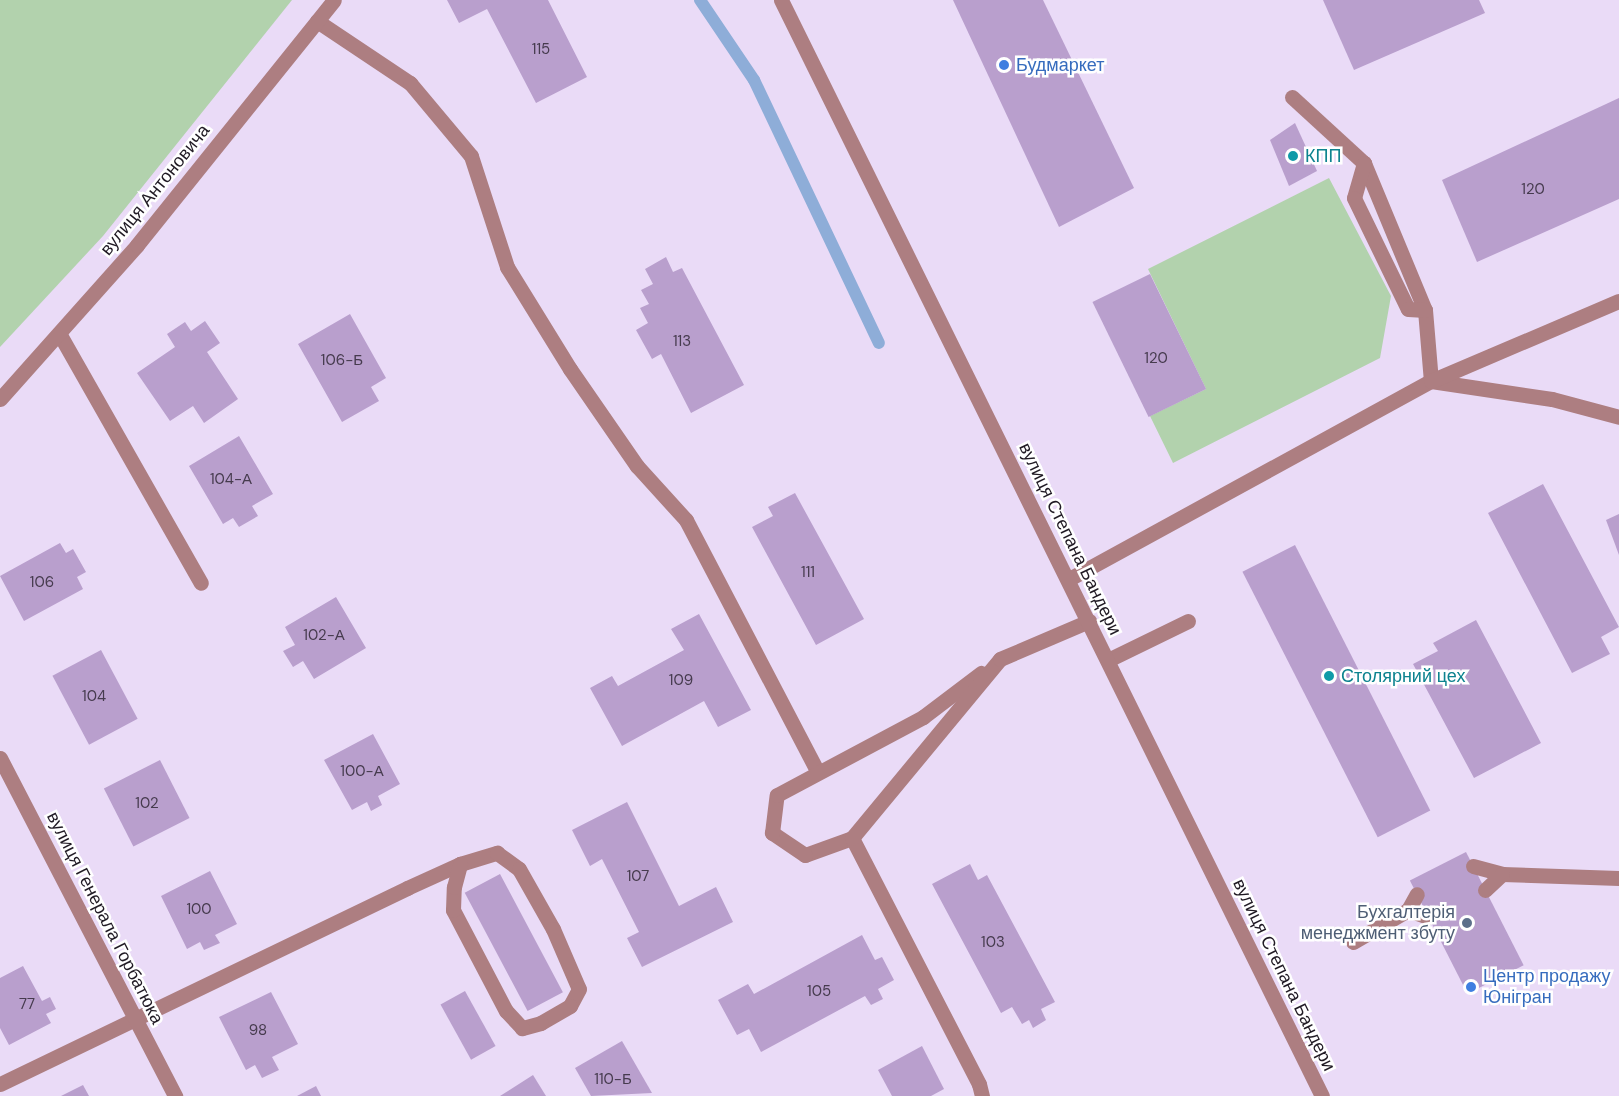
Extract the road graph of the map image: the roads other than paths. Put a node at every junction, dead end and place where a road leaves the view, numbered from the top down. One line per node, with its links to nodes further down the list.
1 (334, 0): 3 (street, вулиця Антоновича)
2 (781, 0): 12 (street, вулиця Степана Бандери)
3 (317, 21): 8 (street, вулиця Антоновича); 19 (street)
4 (1292, 97): 5 (street)
5 (1364, 163): 7 (street); 7 (street)
6 (1619, 301): 9 (street)
7 (1425, 310): 9 (street)
8 (60, 335): 10 (street, вулиця Антоновича); 13 (street)
9 (1431, 381): 11 (street); 12 (street)
10 (0, 399)
11 (1619, 417)
12 (1069, 579): 14 (street, вулиця Степана Бандери)
13 (201, 583)
14 (1089, 621): 16 (street); 17 (street, вулиця Степана Бандери)
15 (1188, 621): 17 (street)
16 (1000, 659): 19 (street); 20 (street)
17 (1108, 660): 34 (street, вулиця Степана Бандери)
18 (0, 758): 30 (street, вулиця Генерала Горбатюка)
19 (818, 772): 20 (street)
20 (852, 838): 33 (street)
21 (460, 864): 21 (street); 30 (street)
22 (1473, 866): 23 (street)
23 (1502, 874): 24 (street); 25 (street)
24 (1619, 878)
25 (1485, 890)
26 (1417, 894): 27 (street)
27 (1408, 910): 28 (street); 29 (street)
28 (1428, 917)
29 (1353, 942)
30 (136, 1018): 31 (street); 32 (street, вулиця Генерала Горбатюка)
31 (0, 1084)
32 (175, 1096)
33 (982, 1096)
34 (1322, 1096)

